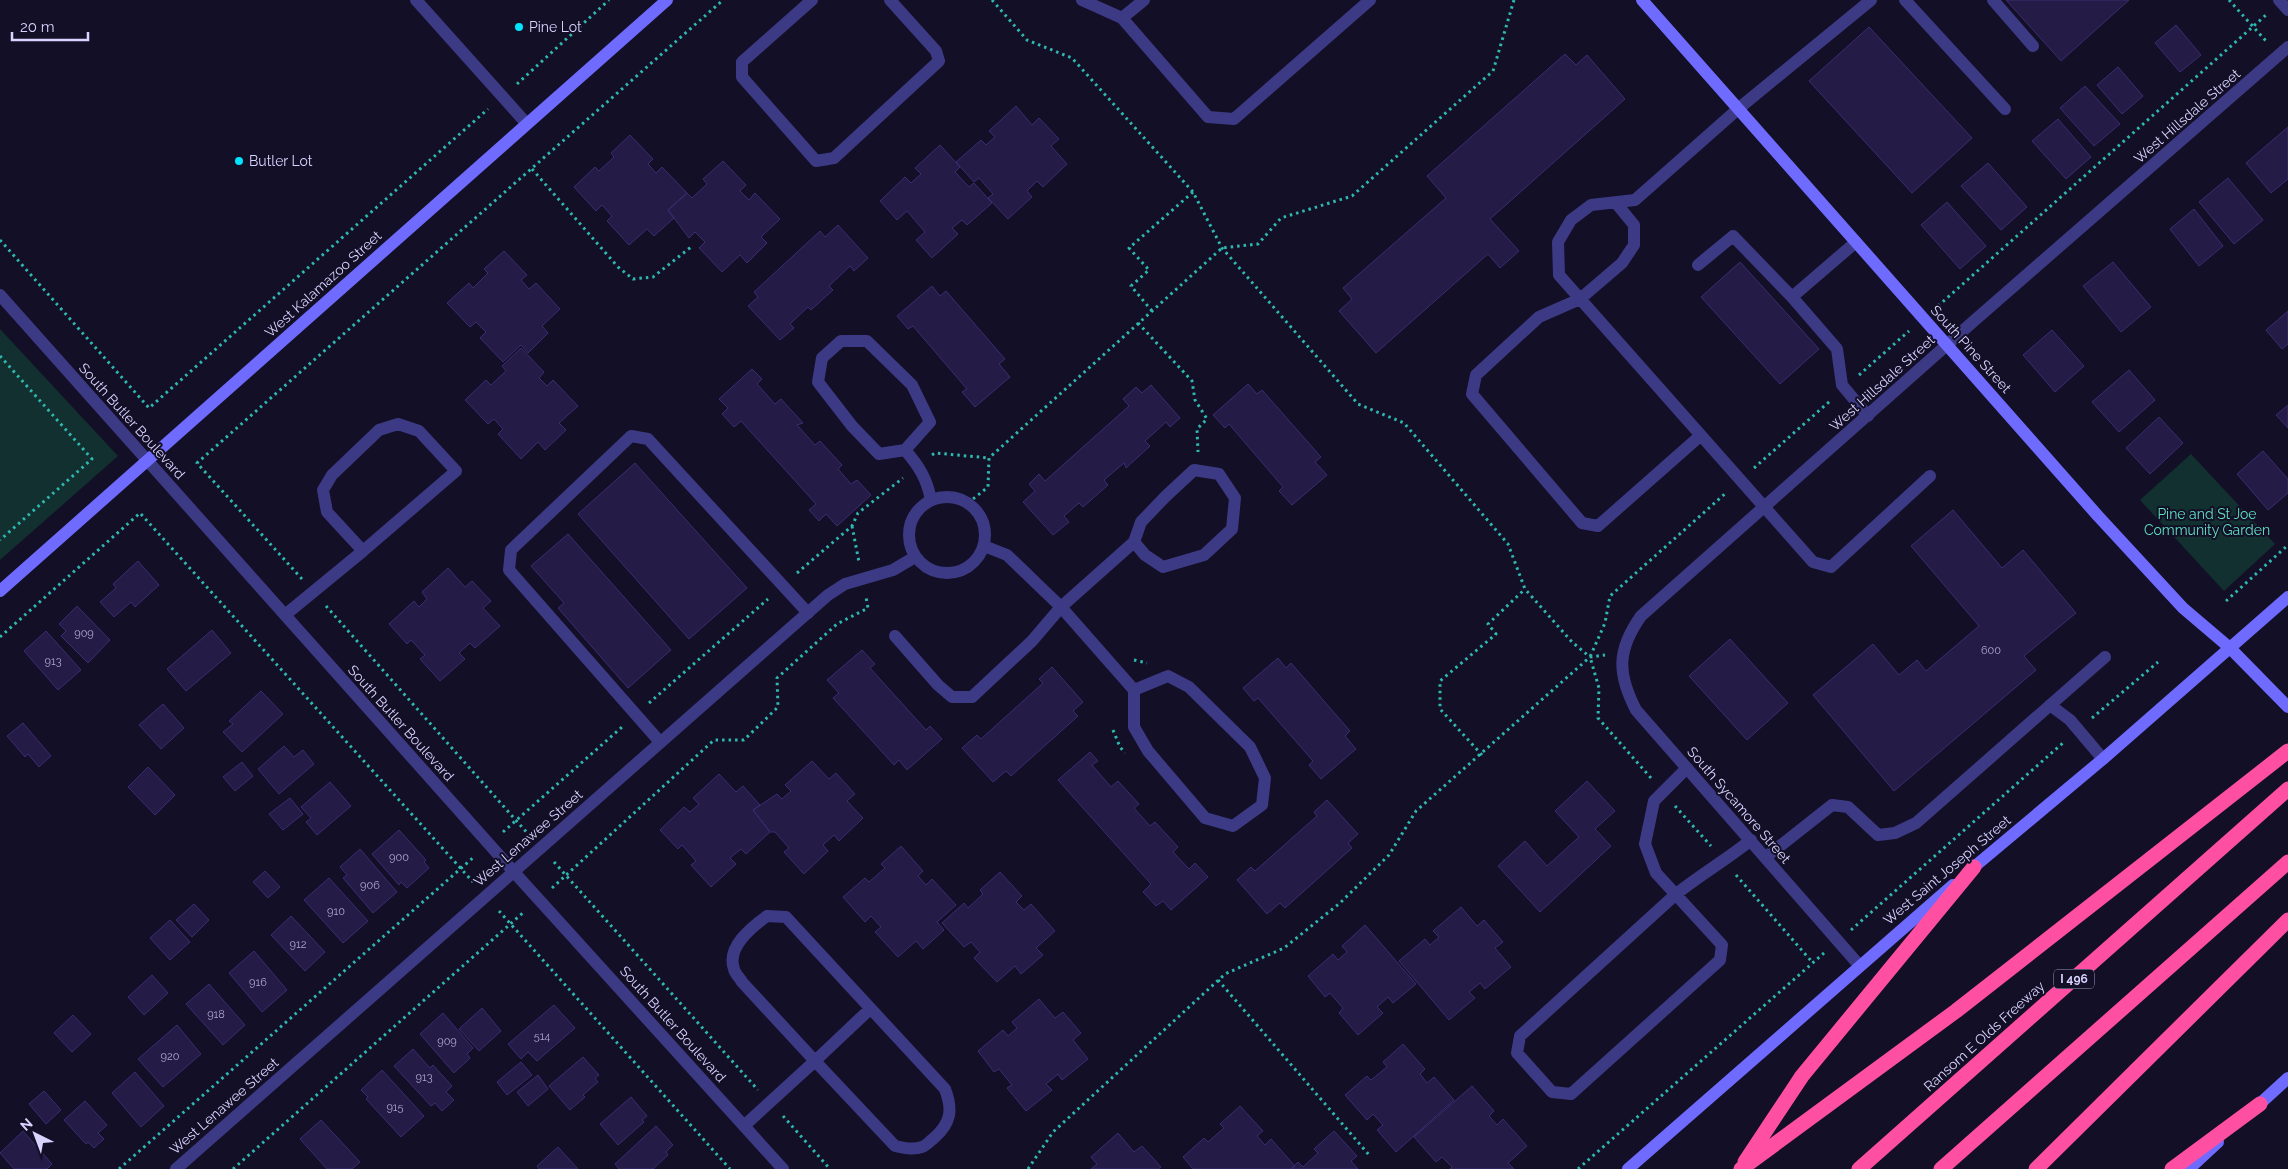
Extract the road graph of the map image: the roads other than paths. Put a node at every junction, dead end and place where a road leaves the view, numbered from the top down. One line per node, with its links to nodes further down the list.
1 (416, 0): 18 (street)
2 (667, 0): 18 (street, West Kalamazoo Street)
3 (812, 0): 12 (street)
4 (890, 0): 12 (street)
5 (1082, 0): 13 (street)
6 (1144, 0): 13 (street)
7 (1370, 0): 13 (street)
8 (1642, 0): 16 (street, South Pine Street)
9 (1871, 0): 16 (street)
10 (1905, 0): 17 (street)
11 (1993, 0): 14 (street)
12 (798, 4)
13 (1122, 18)
14 (2033, 46)
15 (2283, 51): 25 (street, West Hillsdale Street)
16 (1738, 109): 19 (street); 20 (street, South Pine Street)
17 (2005, 109)
18 (526, 123): 29 (street, West Kalamazoo Street)
19 (1616, 203): 24 (street); 24 (street)
20 (1856, 242): 23 (street); 25 (street, South Pine Street)
21 (1698, 265): 23 (street)
22 (0, 294): 29 (street, South Butler Boulevard)
23 (1792, 297): 26 (street)
24 (1580, 299): 27 (street); 27 (street)
25 (1948, 345): 26 (street, West Hillsdale Street); 43 (street, South Pine Street)
26 (1868, 416): 32 (street, West Hillsdale Street)
27 (1700, 436): 32 (street)
28 (905, 450): 28 (street); 31 (street)
29 (147, 460): 37 (street, West Kalamazoo Street); 41 (street, South Butler Boulevard)
30 (1930, 476): 32 (street)
31 (931, 500): 34 (street); 36 (street)
32 (1765, 508): 44 (street, West Hillsdale Street)
33 (1134, 542): 33 (street); 39 (street)
34 (984, 546): 36 (street); 39 (street)
35 (363, 551): 35 (street); 41 (street)
36 (916, 557): 40 (street, West Lenawee Street)
37 (0, 591)
38 (2288, 597): 43 (street, West Saint Joseph Street)
39 (1061, 606): 42 (street); 46 (street)
40 (808, 613): 49 (street, West Lenawee Street); 49 (street)
41 (285, 615): 58 (street, South Butler Boulevard)
42 (895, 636)
43 (2230, 648): 48 (street, South Pine Street); 51 (street, West Saint Joseph Street)
44 (1623, 653): 52 (street, South Sycamore Street)
45 (2105, 657): 47 (street)
46 (1130, 685): 46 (street)
47 (2050, 705): 51 (street); 55 (street)
48 (2288, 707)
49 (660, 742): 58 (street, West Lenawee Street)
50 (2288, 751): 70 (highway)
51 (2103, 758): 57 (street, West Saint Joseph Street)
52 (1687, 768): 54 (street, South Sycamore Street); 59 (street)
53 (2288, 789): 71 (highway, Ransom E Olds Freeway / I 496)
54 (1751, 840): 55 (street, South Sycamore Street); 59 (street)
55 (1766, 857): 61 (street, South Sycamore Street)
56 (2288, 862): 72 (highway)
57 (1974, 867): 61 (street, West Saint Joseph Street); 70 (highway)
58 (513, 871): 66 (street, South Butler Boulevard); 67 (street, West Lenawee Street)
59 (1675, 895): 59 (street)
60 (2288, 920): 73 (highway)
61 (1860, 965): 69 (street, West Saint Joseph Street)
62 (870, 1009): 63 (street); 63 (street); 63 (street)
63 (814, 1061): 66 (street)
64 (2288, 1078): 65 (street)
65 (2260, 1104): 74 (highway); 75 (street)
66 (745, 1125): 68 (street, South Butler Boulevard)
67 (176, 1169)
68 (783, 1169)
69 (1628, 1169)
70 (1741, 1169)
71 (1859, 1169)
72 (1941, 1169)
73 (2036, 1169)
74 (2172, 1169)
75 (2188, 1169)

